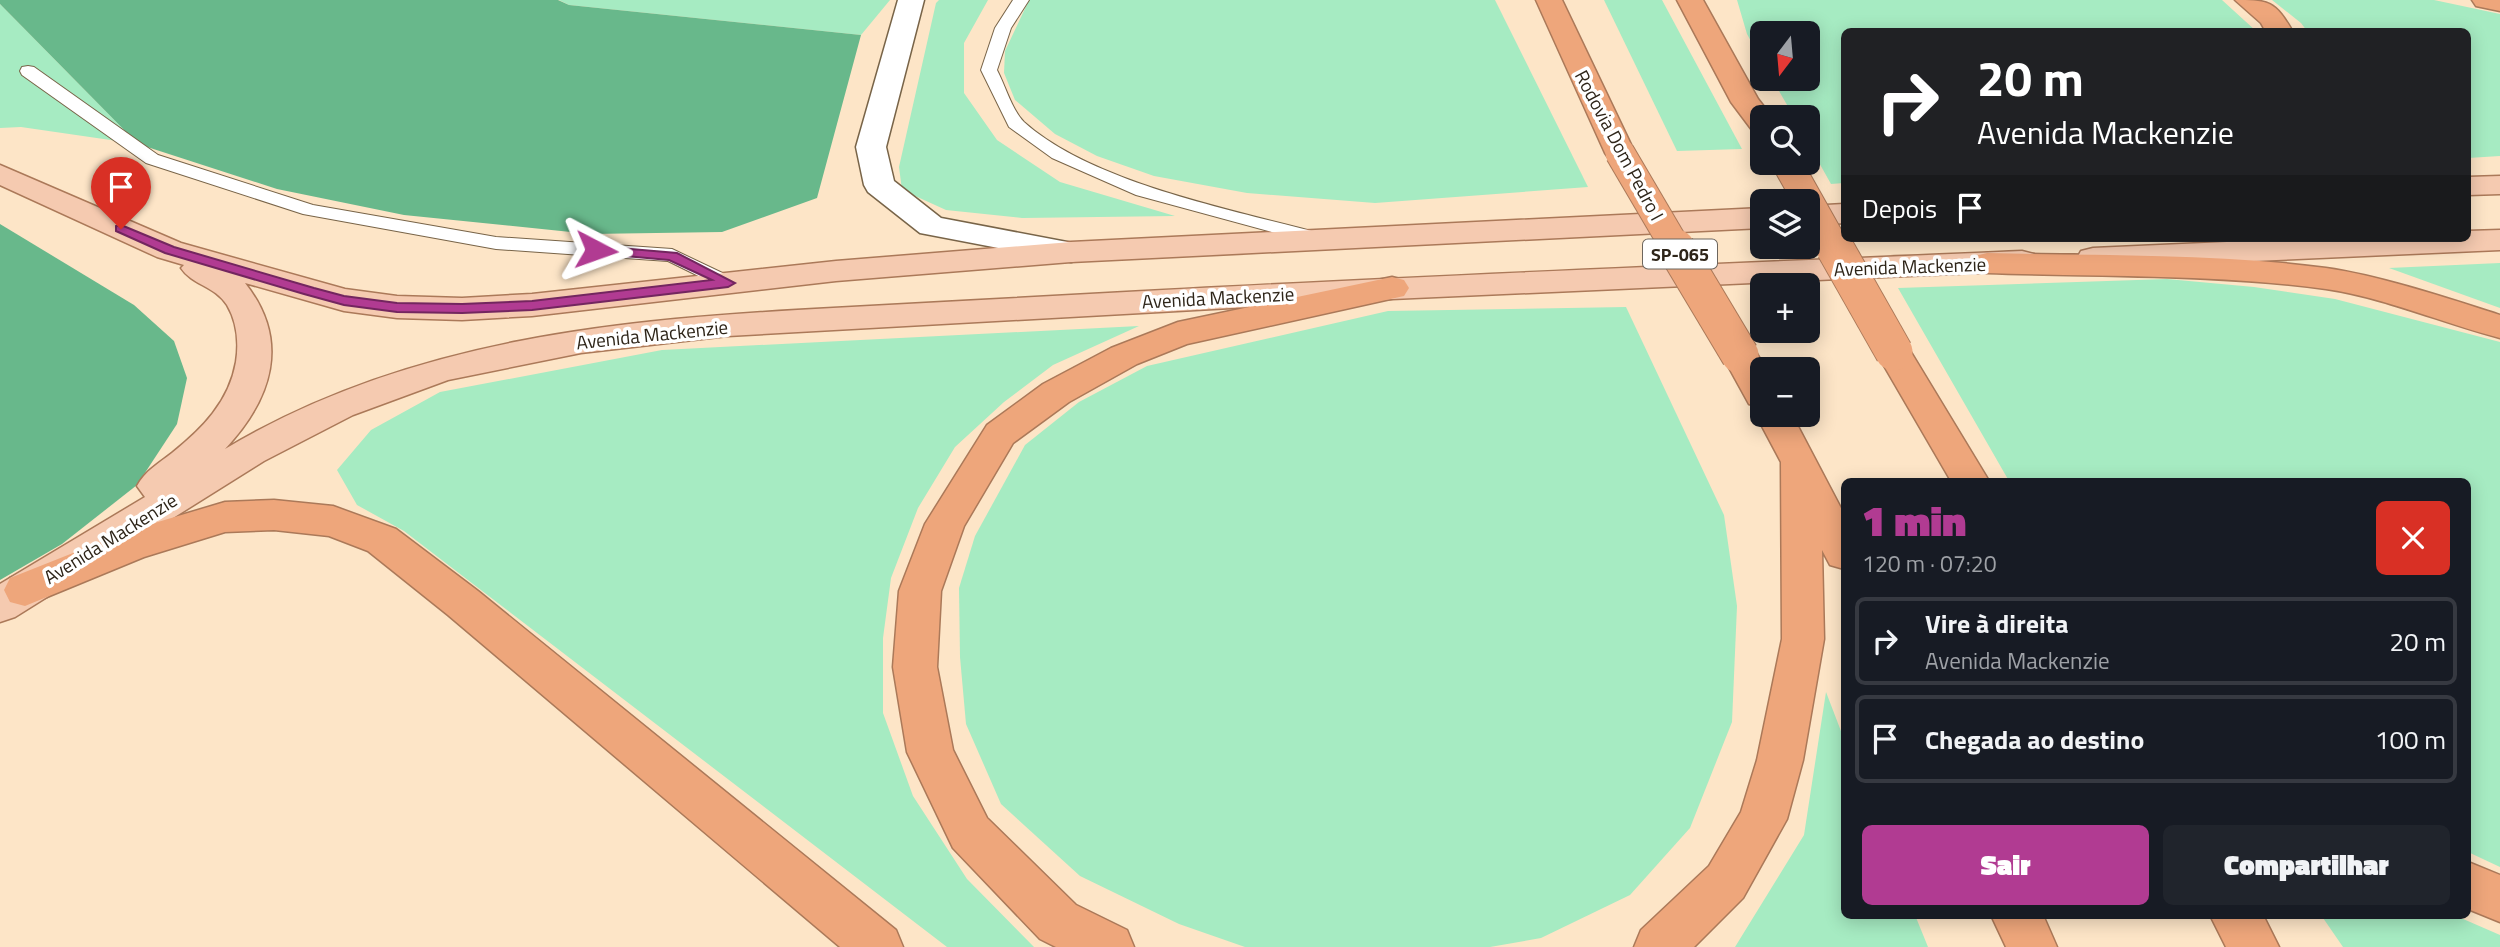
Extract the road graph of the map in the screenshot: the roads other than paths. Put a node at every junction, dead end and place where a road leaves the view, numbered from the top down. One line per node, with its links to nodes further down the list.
1 (911, 0): 25 (street)
2 (1021, 0): 20 (lane)
3 (1690, 0): 11 (highway)
4 (1716, 0): 11 (highway)
5 (2248, 0): 9 (highway)
6 (2486, 0): 8 (highway)
7 (1548, 1): 30 (highway, Rodovia Dom Pedro I / SP-065, bridge)
8 (2500, 3)
9 (2278, 28)
10 (28, 71): 27 (lane)
11 (1745, 102): 12 (highway)
12 (1750, 108)
13 (0, 174): 24 (main road)
14 (1794, 175): 33 (highway, bridge)
15 (2500, 185): 16 (main road)
16 (2471, 186)
17 (1841, 215): 18 (main road)
18 (1820, 216)
19 (1750, 219): 20 (main road)
20 (1323, 240): 25 (main road)
21 (2500, 240): 22 (main road, Avenida Mackenzie)
22 (2471, 241)
23 (2453, 242): 26 (main road, Avenida Mackenzie)
24 (169, 250): 27 (main road); 35 (main road)
25 (1071, 252): 27 (main road)
26 (1987, 262): 28 (main road, Avenida Mackenzie); 29 (highway)
27 (728, 283)
28 (1392, 288): 35 (main road, Avenida Mackenzie); 41 (highway)
29 (2500, 327)
30 (1750, 373)
31 (1781, 427): 32 (highway)
32 (1800, 462): 34 (highway); 42 (highway)
33 (1968, 478)
34 (1841, 548)
35 (13, 598): 40 (highway)
36 (2471, 886): 37 (highway)
37 (2500, 899)
38 (2018, 919): 43 (highway)
39 (2238, 919): 44 (highway)
40 (878, 947)
41 (1109, 947)
42 (1659, 947)
43 (2032, 947)
44 (2255, 947)

